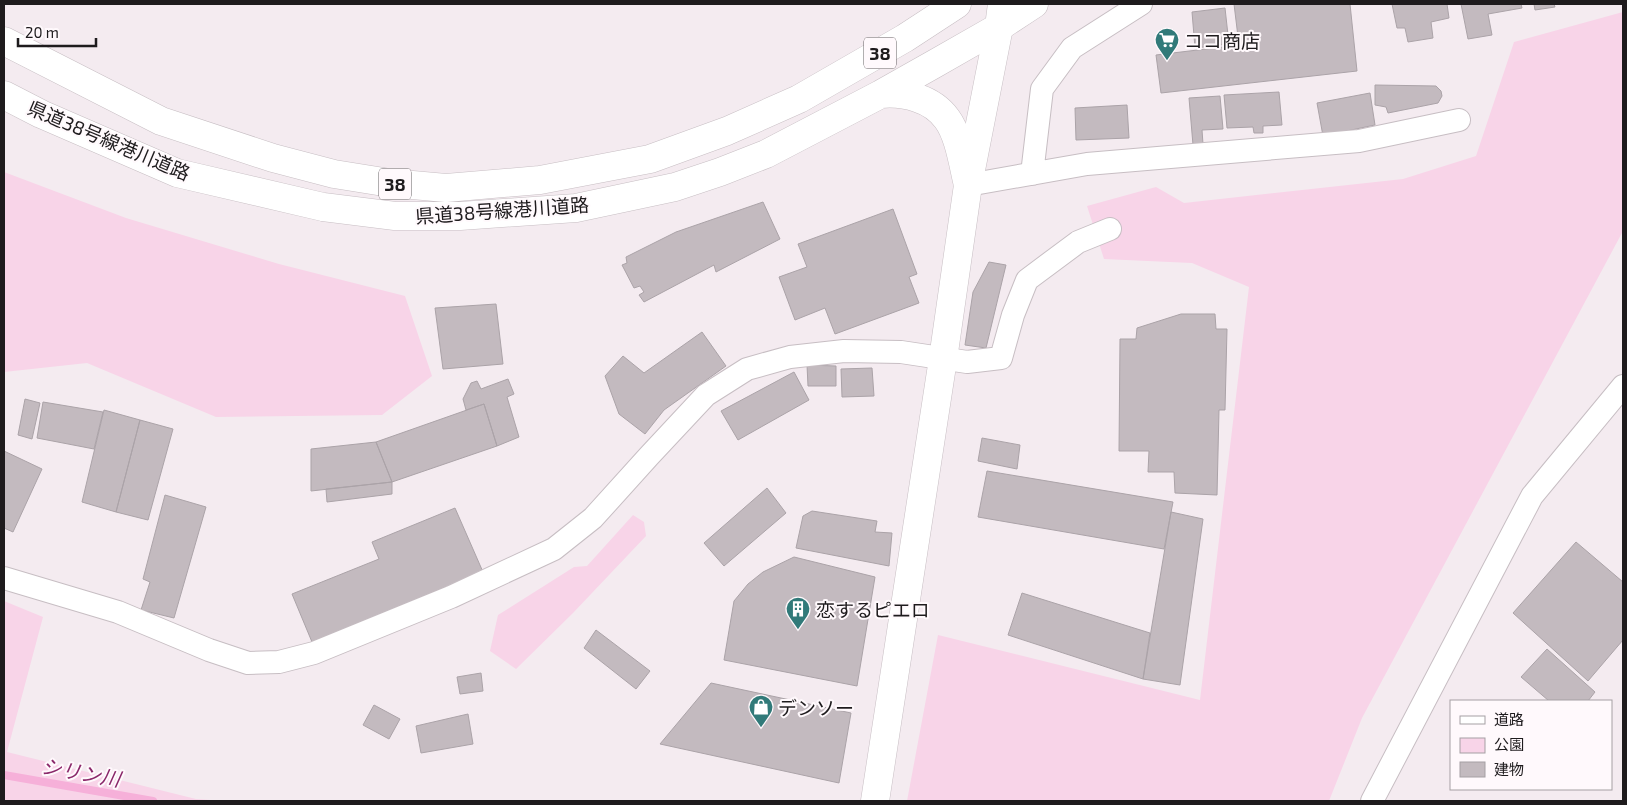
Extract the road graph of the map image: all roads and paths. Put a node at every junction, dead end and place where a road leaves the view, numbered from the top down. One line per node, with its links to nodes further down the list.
1 (957, 4): 5 (main road, 県道38号線港川道路 / 38)
2 (1034, 4): 4 (main road, 県道38号線港川道路 / 38)
3 (1141, 4): 9 (street)
4 (1000, 15): 6 (main road, 県道38号線港川道路 / 38); 10 (main road)
5 (4, 41)
6 (881, 94): 7 (main road, 県道38号線港川道路 / 38); 10 (main road)
7 (4, 95)
8 (1459, 120): 9 (street)
9 (1032, 174): 10 (street)
10 (968, 185): 12 (main road)
11 (1110, 229): 12 (street)
12 (943, 359): 14 (street); 15 (main road)
13 (1623, 386): 16 (street)
14 (4, 578)
15 (875, 801)
16 (1372, 801)

